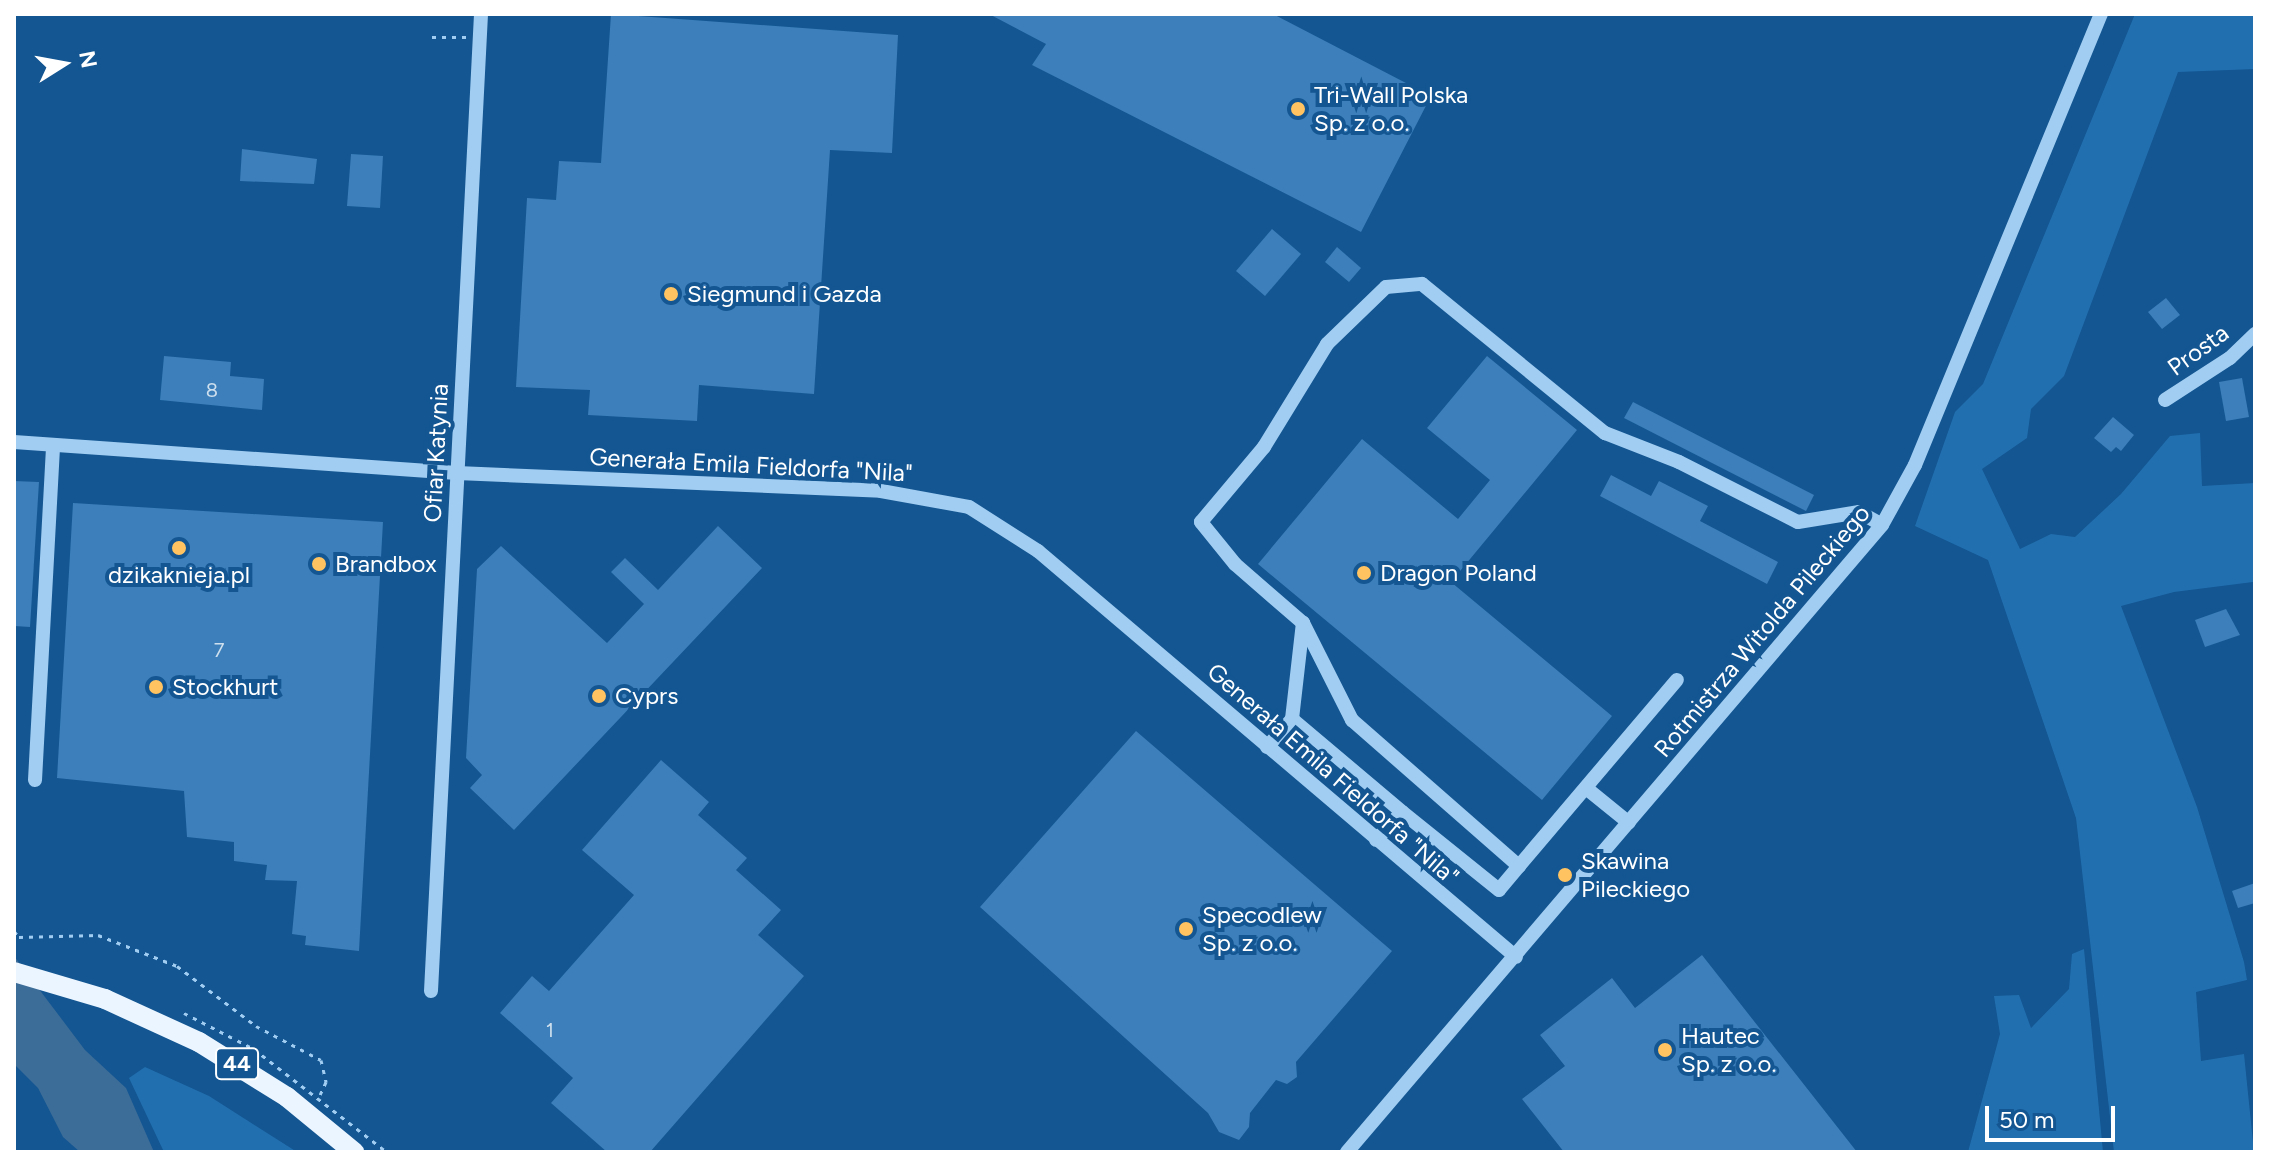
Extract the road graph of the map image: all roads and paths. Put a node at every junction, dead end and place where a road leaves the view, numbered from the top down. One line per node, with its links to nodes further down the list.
1 (481, 14): 4 (street, Ofiar Katynia)
2 (2101, 14): 10 (street, Rotmistrza Witolda Pileckiego)
3 (432, 37): 4 (path)
4 (482, 37): 9 (street, Ofiar Katynia)
5 (2255, 334): 6 (street, Prosta)
6 (2165, 400)
7 (14, 442): 8 (street, Generała Emila Fieldorfa "Nila")
8 (53, 445): 9 (street, Generała Emila Fieldorfa "Nila"); 15 (street)
9 (457, 473): 14 (street, Generała Emila Fieldorfa "Nila"); 24 (street, Ofiar Katynia)
10 (1882, 525): 11 (street); 18 (street, Rotmistrza Witolda Pileckiego)
11 (1303, 623): 13 (street); 20 (street)
12 (1677, 680): 16 (street)
13 (1292, 719): 14 (street); 17 (street)
14 (1267, 747): 19 (street, Generała Emila Fieldorfa "Nila")
15 (35, 780)
16 (1586, 788): 18 (street); 20 (street)
17 (1402, 812): 19 (street); 20 (street)
18 (1629, 823): 22 (street, Rotmistrza Witolda Pileckiego)
19 (1376, 840): 22 (street, Generała Emila Fieldorfa "Nila")
20 (1519, 866)
21 (14, 931): 25 (path)
22 (1516, 957): 27 (street, Rotmistrza Witolda Pileckiego)
23 (14, 972): 26 (main road, 44)
24 (431, 991)
25 (320, 1095)
26 (354, 1152)
27 (1347, 1152)

